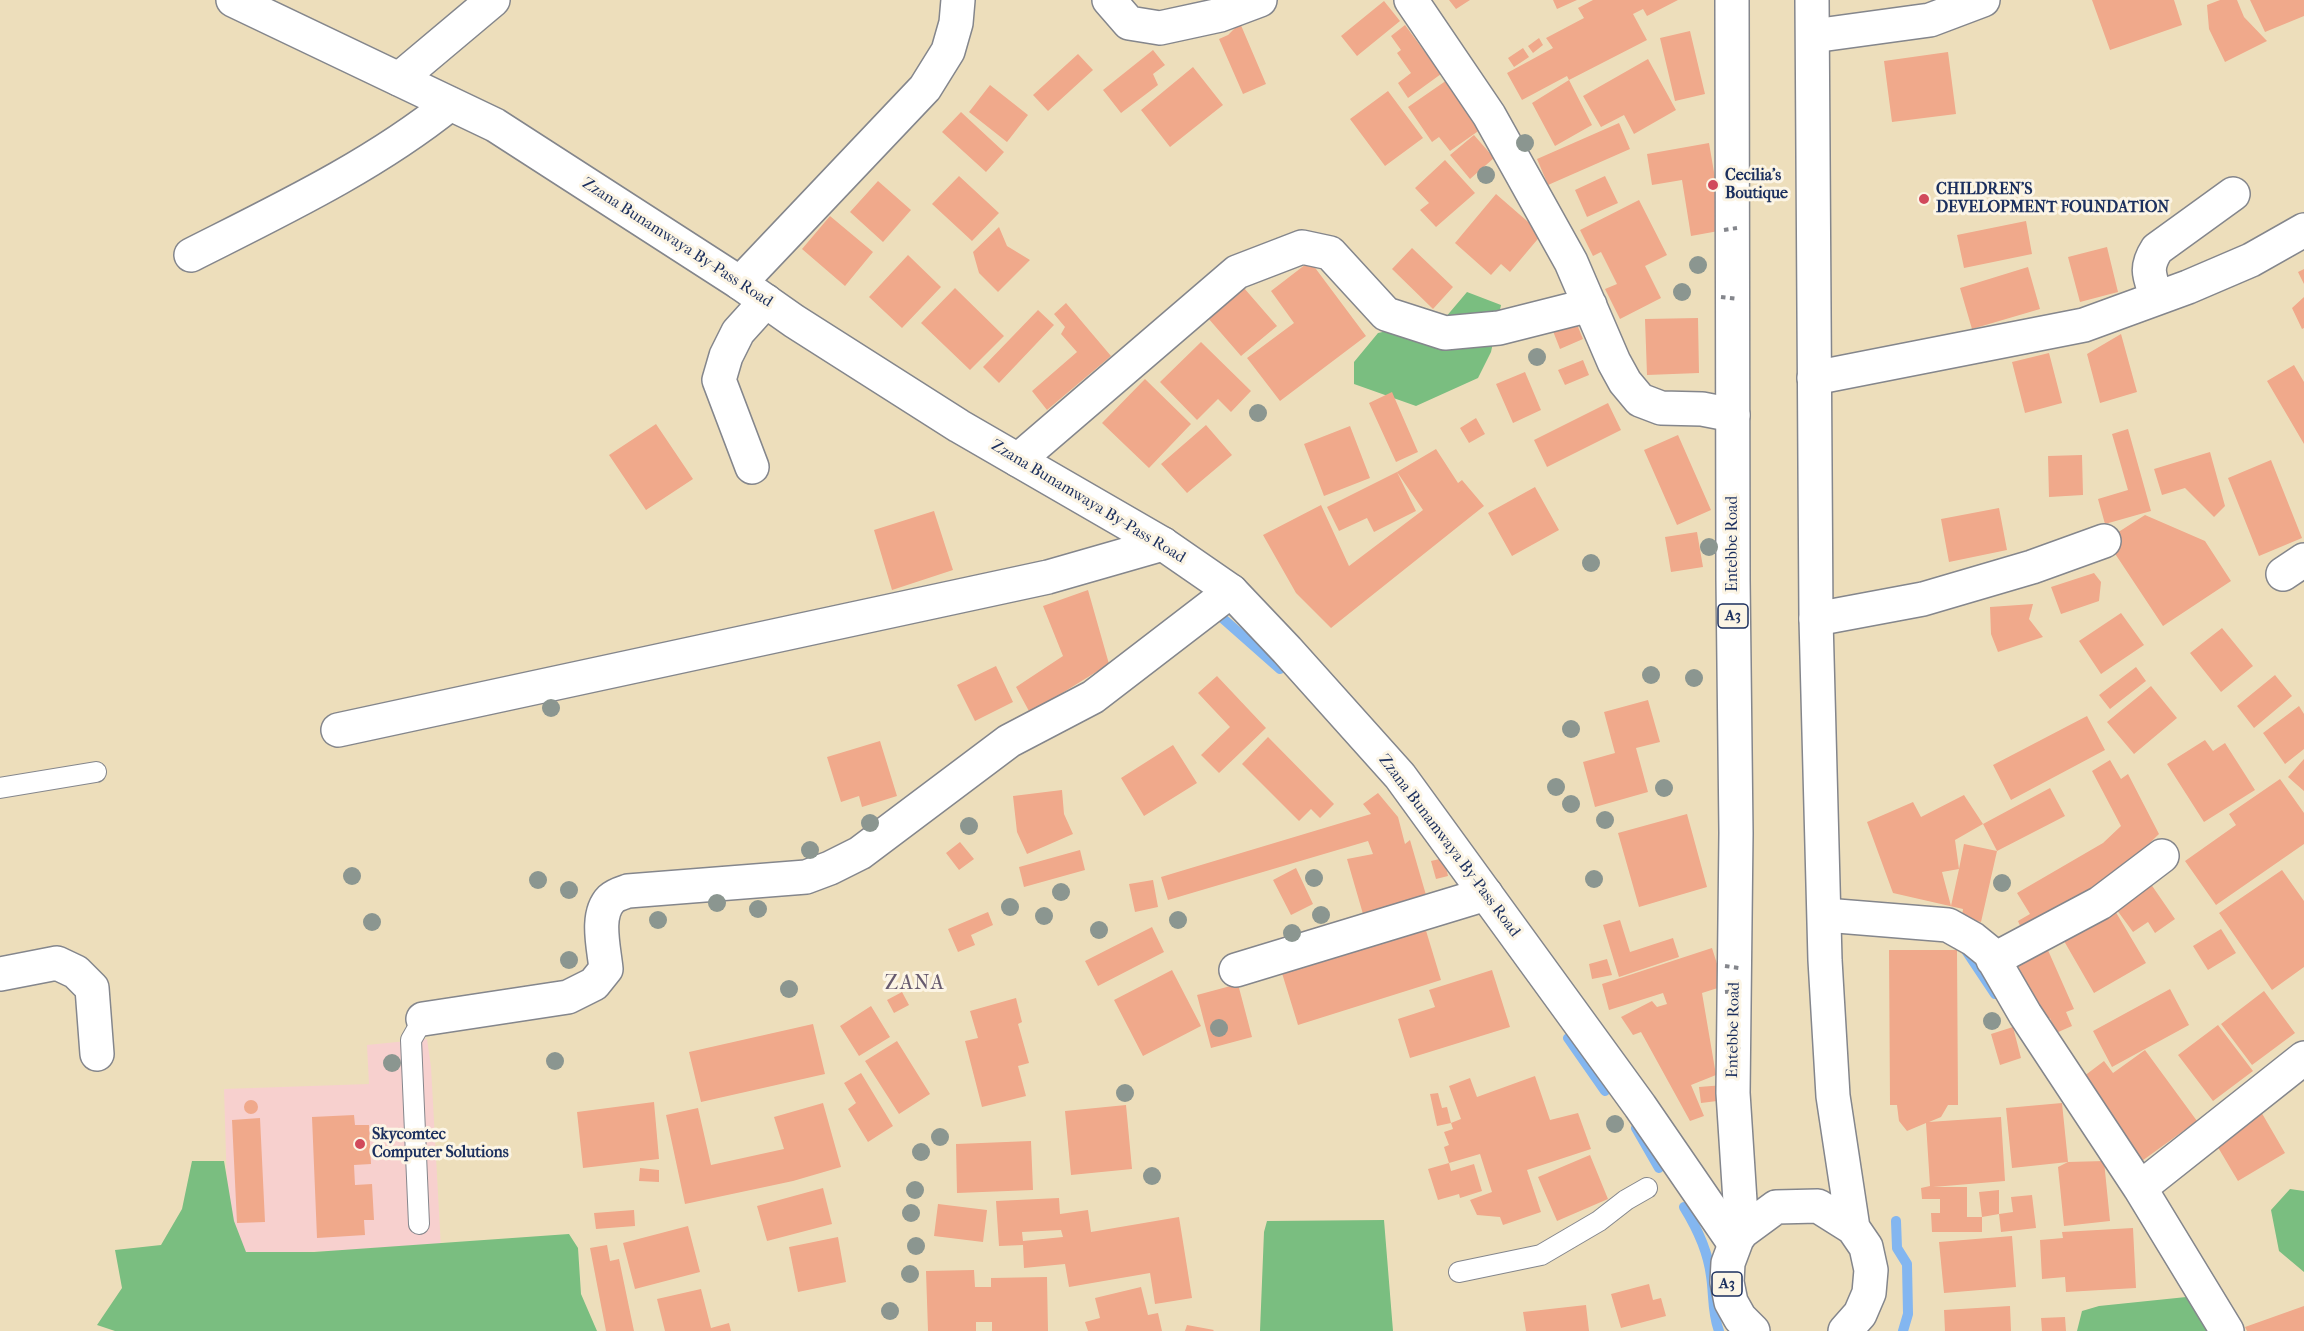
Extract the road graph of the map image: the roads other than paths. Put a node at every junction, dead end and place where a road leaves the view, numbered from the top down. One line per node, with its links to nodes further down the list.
1 (232, 0): 11 (street, Zzana Bunamwaya By-Pass Road)
2 (493, 0): 11 (street)
3 (958, 0): 16 (street)
4 (1108, 0): 5 (street)
5 (1260, 0)
6 (1411, 0): 18 (street)
7 (1732, 0): 20 (street, Entebbe Road / A3)
8 (1812, 0): 10 (street)
9 (1983, 0): 10 (street)
10 (1813, 36): 19 (street)
11 (399, 79): 12 (street, Zzana Bunamwaya By-Pass Road)
12 (450, 104): 15 (street); 16 (street, Zzana Bunamwaya By-Pass Road)
13 (2233, 194): 17 (street)
14 (2304, 230): 17 (street)
15 (191, 255)
16 (753, 292): 21 (street, Zzana Bunamwaya By-Pass Road); 22 (street)
17 (2157, 298): 19 (street)
18 (1590, 305): 20 (street); 21 (street)
19 (1814, 378): 26 (street)
20 (1733, 415): 43 (street, Entebbe Road / A3)
21 (1018, 460): 24 (street, Zzana Bunamwaya By-Pass Road)
22 (752, 467)
23 (2104, 541): 26 (street)
24 (1163, 544): 25 (street, Zzana Bunamwaya By-Pass Road); 27 (street)
25 (1231, 591): 31 (street, Zzana Bunamwaya By-Pass Road); 36 (street)
26 (1816, 619): 32 (street)
27 (338, 730)
28 (96, 772): 29 (lane)
29 (0, 788)
30 (2162, 856): 33 (street)
31 (1486, 894): 34 (street); 43 (street, Zzana Bunamwaya By-Pass Road)
32 (1825, 915): 33 (street); 42 (street)
33 (1993, 960): 40 (street)
34 (1236, 970)
35 (0, 974): 37 (street)
36 (423, 1019): 41 (lane)
37 (97, 1054)
38 (2304, 1058): 40 (street)
39 (1647, 1188): 44 (lane)
40 (2140, 1188): 47 (street)
41 (419, 1224)
42 (1853, 1228): 43 (street); 46 (street)
43 (1738, 1238): 45 (street, A3)
44 (1459, 1272)
45 (1753, 1331)
46 (1845, 1331)
47 (2226, 1331)

